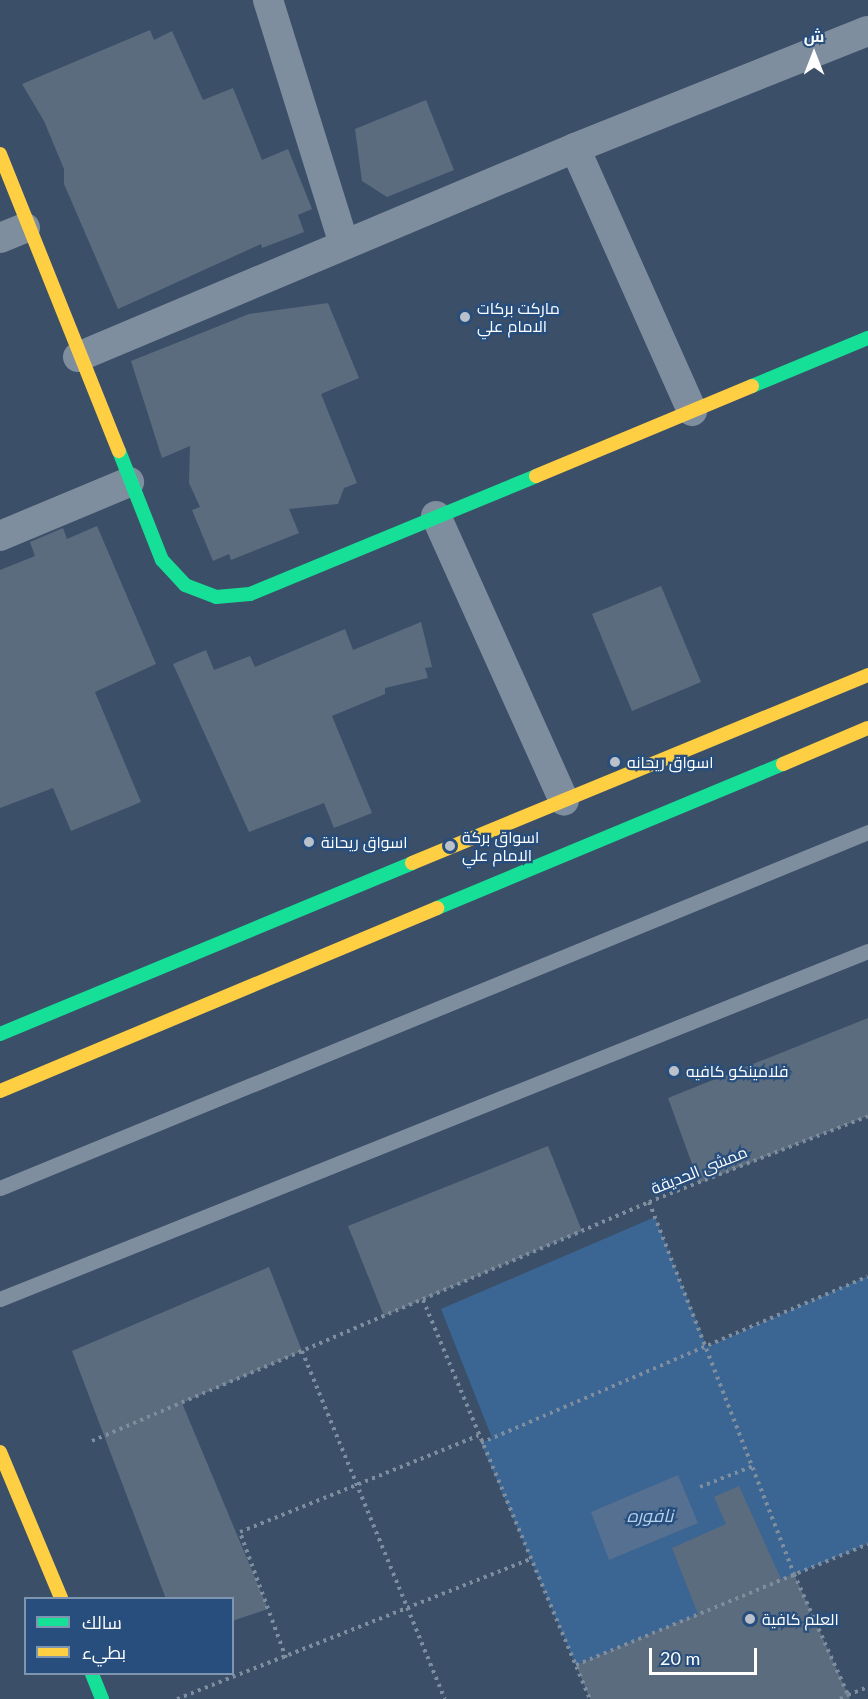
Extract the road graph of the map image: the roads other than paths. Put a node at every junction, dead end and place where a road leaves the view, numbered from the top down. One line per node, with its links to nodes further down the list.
1 (268, 0): 6 (street)
2 (868, 31): 3 (street)
3 (575, 148): 6 (street); 9 (street)
4 (0, 154): 5 (street)
5 (13, 233): 8 (street)
6 (344, 244): 8 (street)
7 (868, 338): 9 (street)
8 (78, 357): 10 (street)
9 (692, 411): 11 (street)
10 (129, 482): 11 (street); 12 (street)
11 (436, 516): 15 (street)
12 (0, 536)
13 (868, 675): 15 (street)
14 (868, 728): 19 (street)
15 (564, 801): 18 (street)
16 (868, 832): 20 (lane)
17 (868, 951): 21 (lane)
18 (0, 1034)
19 (0, 1091)
20 (0, 1188)
21 (0, 1299)
22 (0, 1452): 23 (street)
23 (60, 1597)
24 (92, 1675): 25 (street)
25 (102, 1699)

